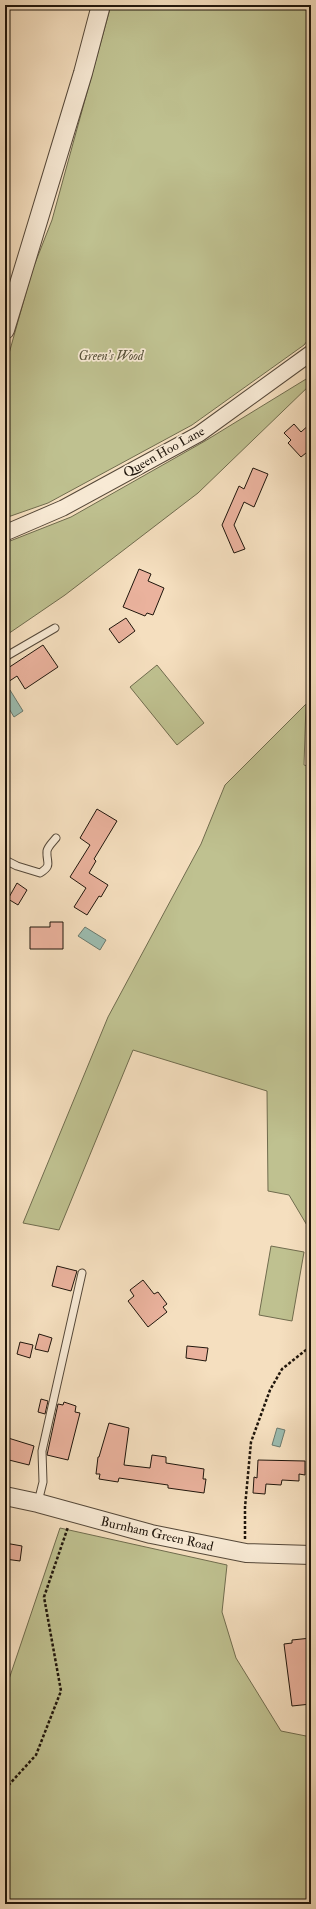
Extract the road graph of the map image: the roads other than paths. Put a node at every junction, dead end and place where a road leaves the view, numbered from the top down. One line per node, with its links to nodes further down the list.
1 (101, 5): 2 (street)
2 (5, 330)
3 (311, 353): 4 (street, Queen Hoo Lane)
4 (5, 532)
5 (55, 628): 6 (lane)
6 (5, 657)
7 (56, 838): 8 (lane)
8 (5, 860)
9 (82, 1273): 11 (lane)
10 (5, 1496): 11 (street, Burnham Green Road)
11 (38, 1503): 12 (street, Burnham Green Road)
12 (311, 1555)

